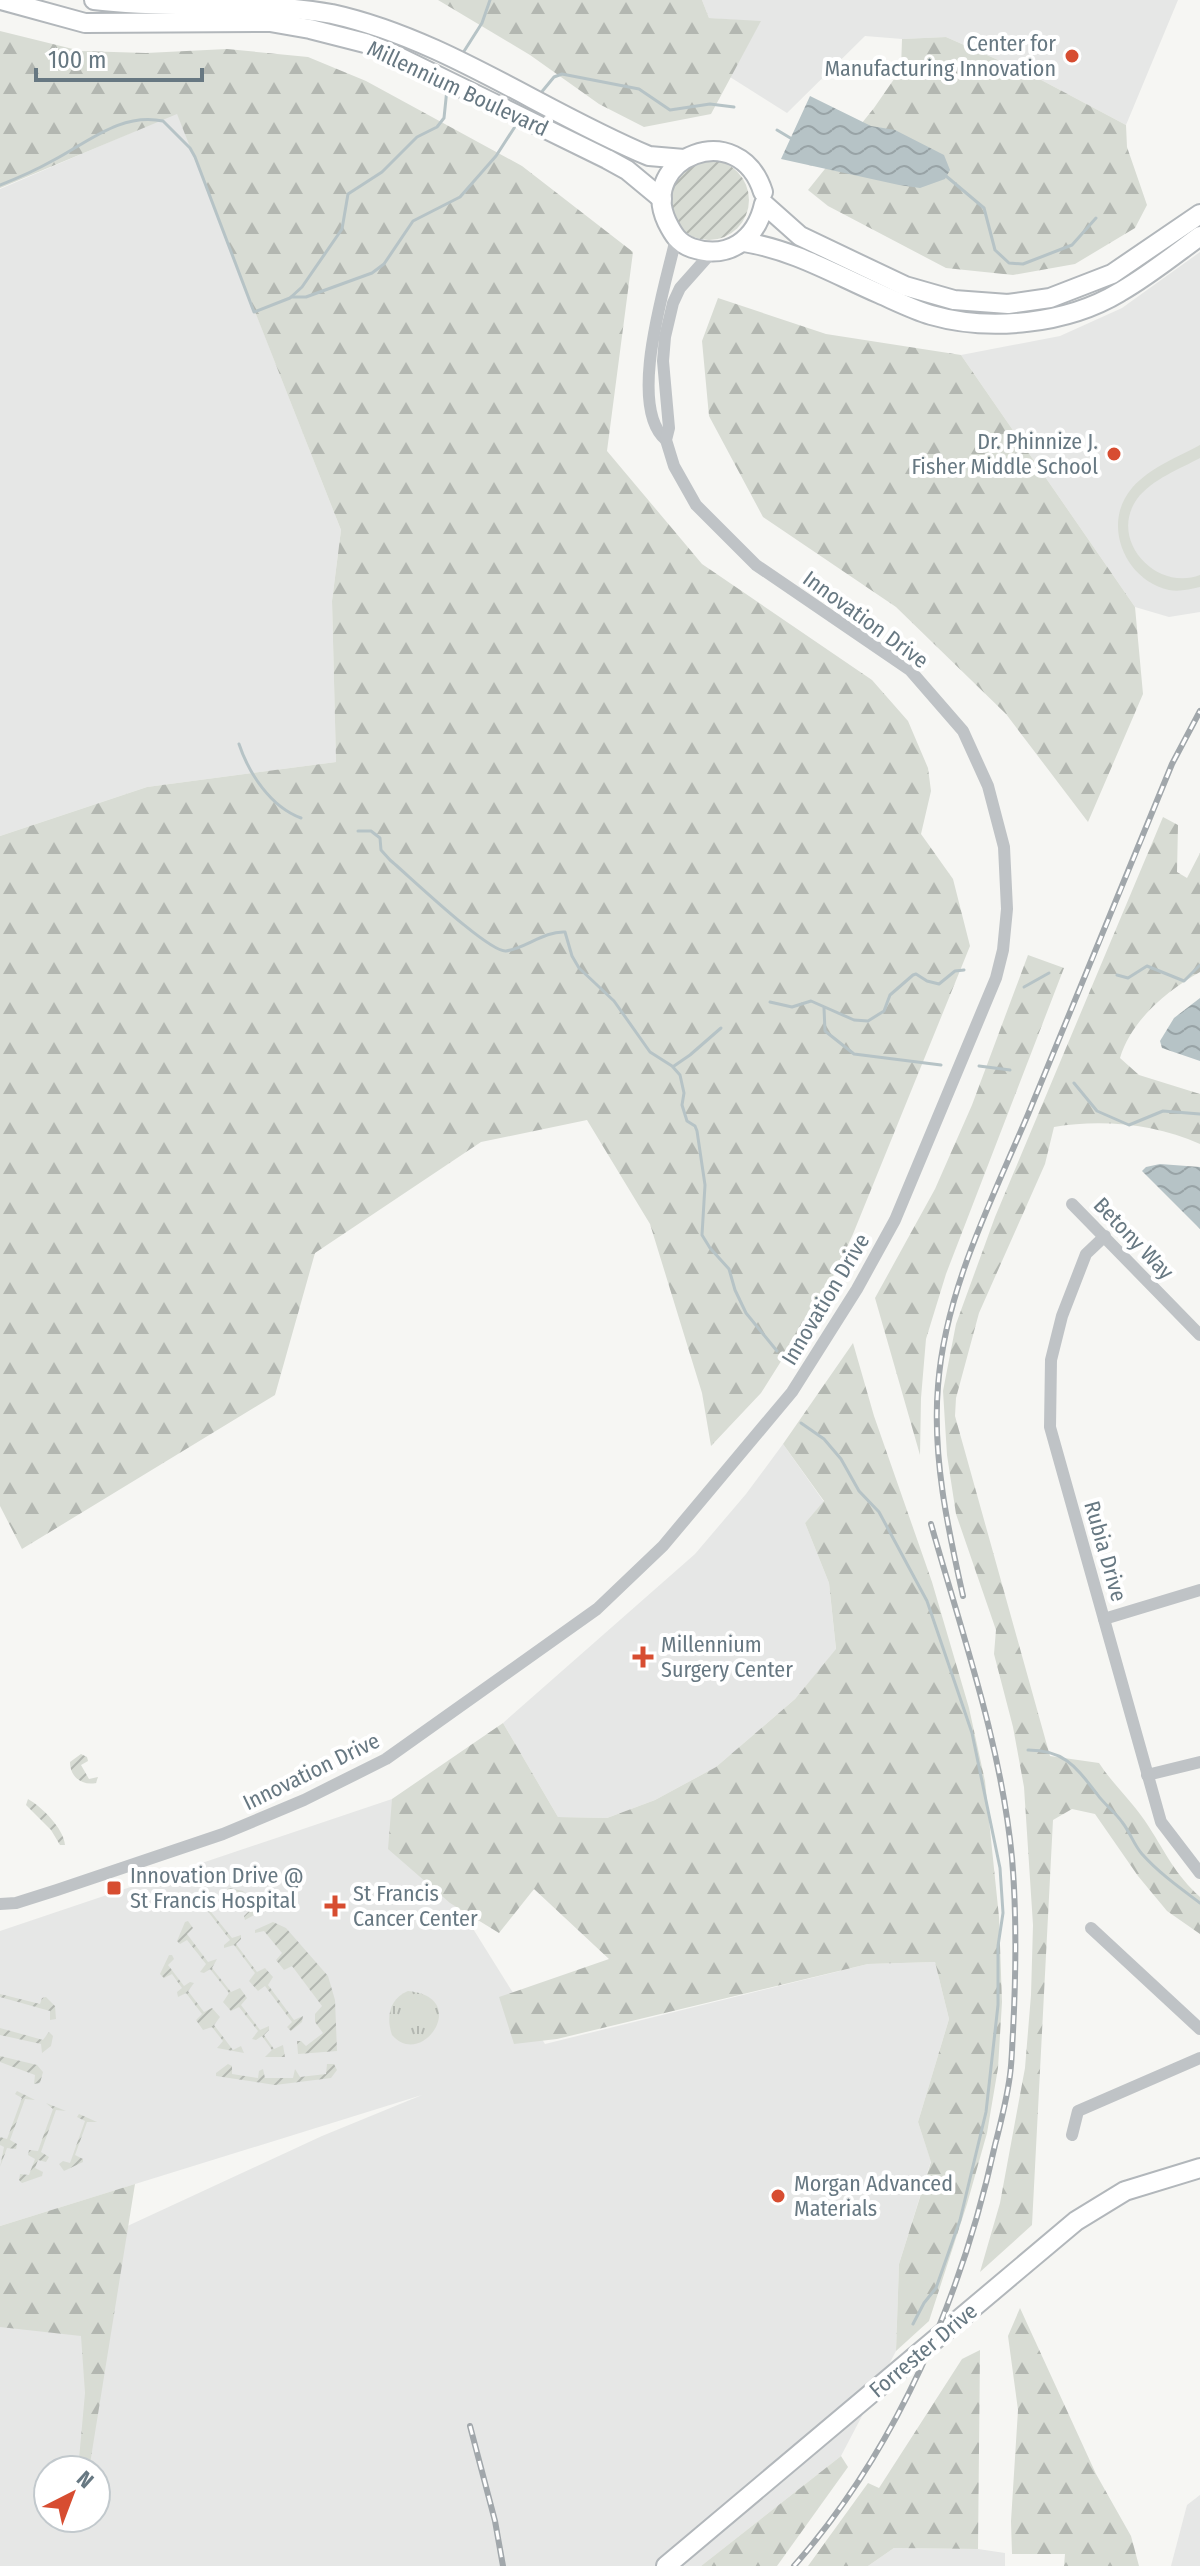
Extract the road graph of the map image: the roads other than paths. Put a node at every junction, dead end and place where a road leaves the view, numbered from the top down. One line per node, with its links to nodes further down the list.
1 (1, 0): 3 (street, Millennium Boulevard)
2 (94, 0): 3 (street, Millennium Boulevard)
3 (312, 13): 4 (street, Millennium Boulevard); 6 (street, Millennium Boulevard)
4 (684, 159): 5 (street); 6 (street)
5 (763, 198): 7 (street); 10 (street)
6 (662, 199): 9 (street)
7 (1200, 214)
8 (1200, 236): 10 (street)
9 (676, 238): 11 (street); 12 (street, Innovation Drive)
10 (744, 242): 11 (street)
11 (712, 252): 12 (street, Innovation Drive)
12 (666, 440): 21 (street, Innovation Drive)
13 (1072, 1204): 14 (street, Betony Way)
14 (1105, 1236): 15 (street, Betony Way); 17 (street, Rubia Drive)
15 (1200, 1335)
16 (1200, 1590): 17 (street)
17 (1104, 1619): 19 (street, Rubia Drive)
18 (1200, 1762): 19 (street)
19 (1147, 1775): 20 (street, Rubia Drive)
20 (1200, 1873)
21 (16, 1903): 22 (street, Innovation Drive); 23 (street, Innovation Drive)
22 (0, 1904)
23 (0, 1917)
24 (1091, 1928): 25 (street)
25 (1200, 2029)
26 (1200, 2058): 27 (street)
27 (1072, 2135)
28 (1200, 2168): 29 (street, Forrester Drive)
29 (666, 2566)

